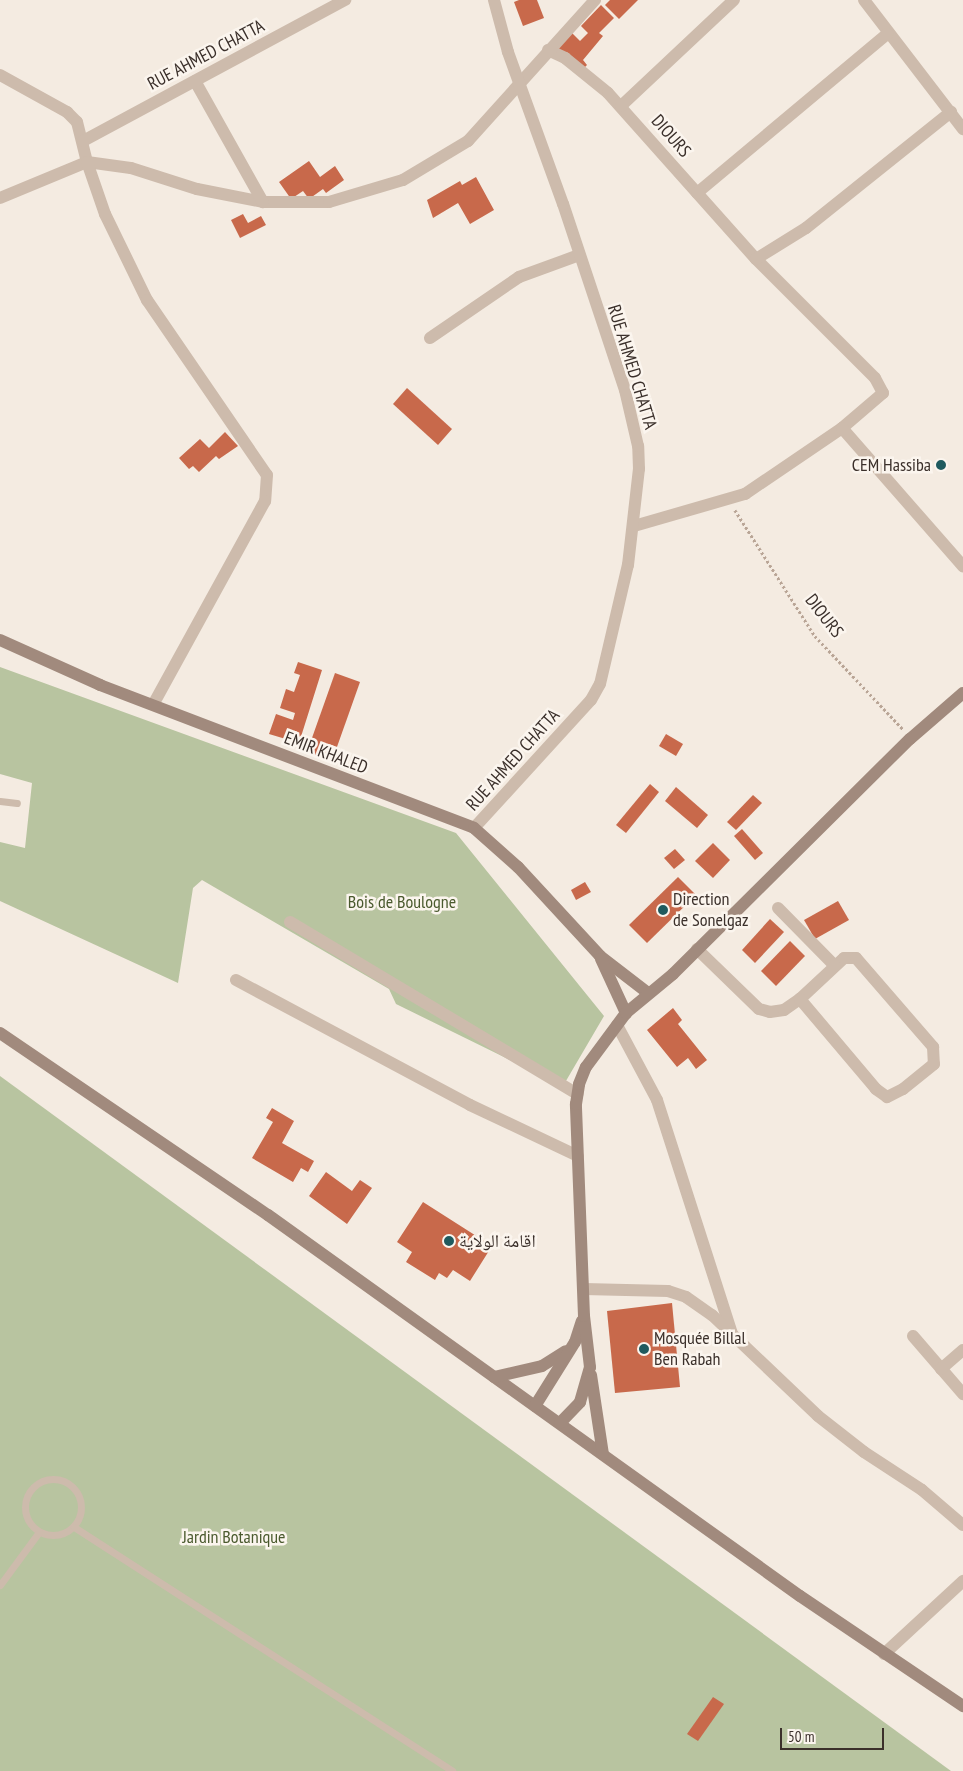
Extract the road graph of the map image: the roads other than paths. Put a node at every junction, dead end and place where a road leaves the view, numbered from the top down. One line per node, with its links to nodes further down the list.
1 (345, 0): 9 (street, RUE AHMED CHATTA)
2 (494, 0): 10 (street, RUE AHMED CHATTA)
3 (595, 0): 7 (street)
4 (734, 0): 11 (street)
5 (864, 0): 6 (street)
6 (887, 34): 12 (street); 16 (street)
7 (548, 50): 10 (street); 11 (street, DIOURS)
8 (0, 75): 14 (street)
9 (195, 82): 14 (street, RUE AHMED CHATTA); 18 (street)
10 (519, 85): 18 (street); 19 (street, RUE AHMED CHATTA)
11 (621, 106): 16 (street, DIOURS)
12 (951, 112): 13 (street); 20 (street)
13 (963, 128)
14 (83, 141): 15 (street)
15 (87, 162): 17 (street); 18 (street); 27 (street)
16 (697, 193): 20 (street, DIOURS)
17 (0, 198)
18 (263, 202)
19 (579, 255): 21 (street); 23 (street, RUE AHMED CHATTA)
20 (756, 259): 22 (street, DIOURS)
21 (430, 338)
22 (842, 428): 23 (street, DIOURS); 24 (street)
23 (634, 526): 30 (street, RUE AHMED CHATTA)
24 (963, 566)
25 (0, 640): 27 (street, EMIR KHALED)
26 (963, 692): 33 (street)
27 (154, 704): 30 (street, EMIR KHALED)
28 (0, 801): 29 (lane)
29 (17, 804)
30 (474, 828): 34 (street, EMIR KHALED)
31 (778, 908): 35 (street)
32 (290, 922): 42 (street)
33 (697, 949): 37 (street); 38 (street)
34 (600, 956): 37 (street); 39 (street)
35 (835, 966): 38 (street); 38 (street)
36 (236, 980): 43 (street)
37 (648, 994): 39 (street)
38 (800, 999)
39 (626, 1013): 40 (street)
40 (617, 1025): 42 (street); 46 (street)
41 (0, 1033): 52 (street)
42 (577, 1094): 43 (street)
43 (578, 1156): 44 (street)
44 (584, 1289): 45 (street); 46 (street)
45 (584, 1316): 48 (street); 50 (street)
46 (732, 1334): 57 (street)
47 (913, 1336): 51 (street)
48 (575, 1342): 52 (street); 54 (street)
49 (963, 1350): 51 (street)
50 (590, 1367): 55 (street); 56 (street)
51 (941, 1369): 53 (street)
52 (494, 1378): 54 (street)
53 (963, 1394)
54 (535, 1406): 55 (street)
55 (560, 1423): 56 (street)
56 (603, 1454): 62 (street)
57 (963, 1525)
58 (74, 1527): 59 (lane); 59 (lane); 64 (lane)
59 (39, 1532): 61 (lane)
60 (963, 1581): 62 (street)
61 (0, 1585)
62 (884, 1654): 63 (street)
63 (963, 1706)
64 (452, 1771)

